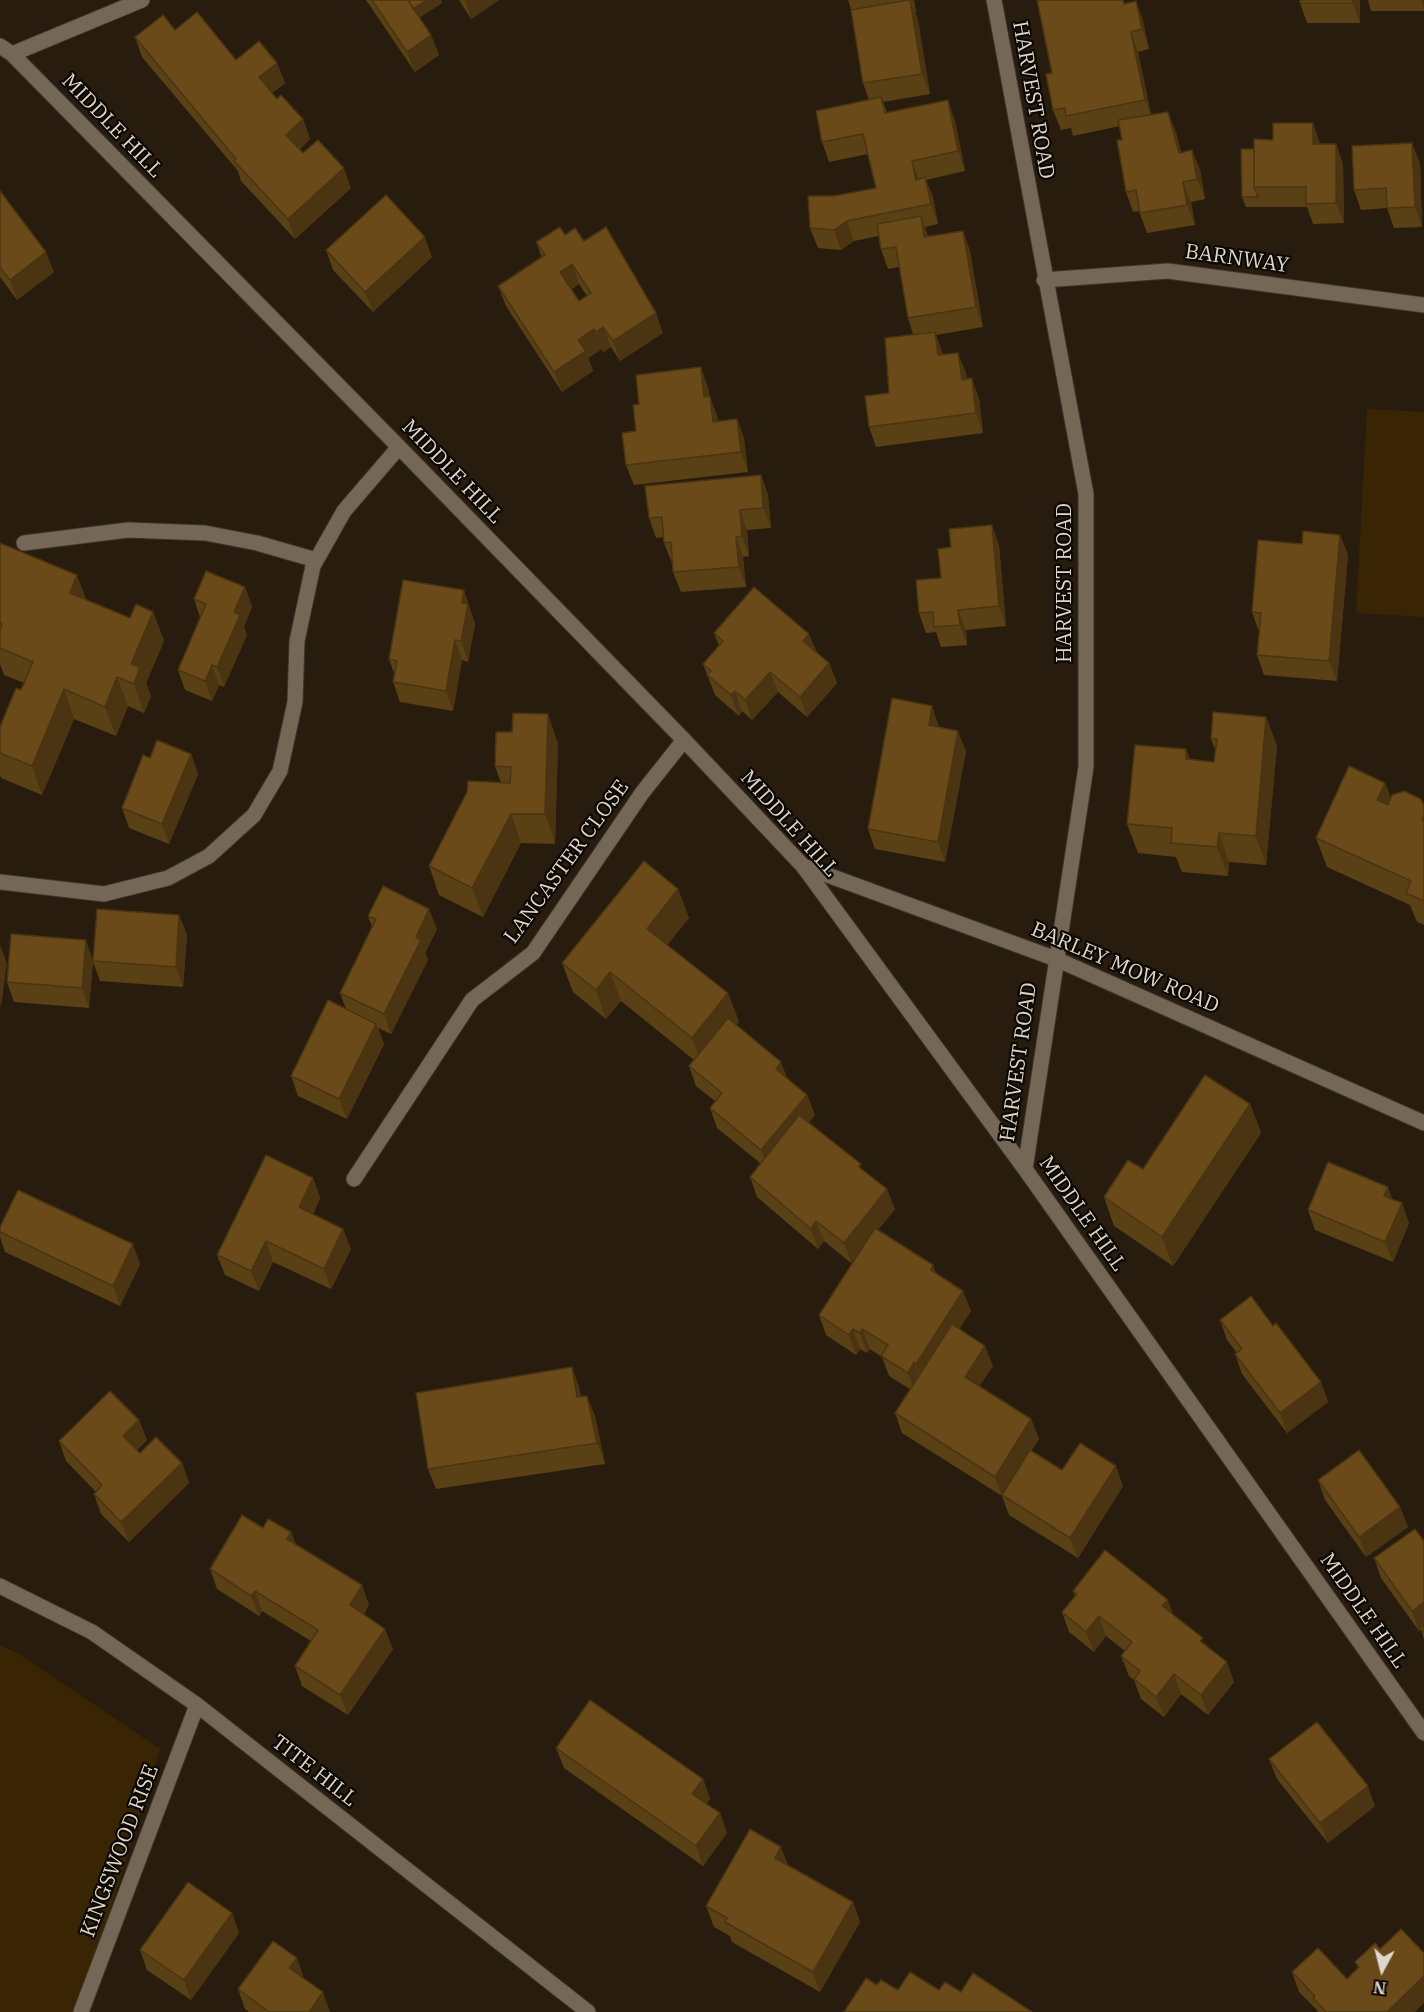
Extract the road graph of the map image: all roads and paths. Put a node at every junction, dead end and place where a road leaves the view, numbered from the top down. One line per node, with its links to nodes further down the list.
1 (142, 0): 3 (street)
2 (994, 0): 4 (street, HARVEST ROAD)
3 (6, 50): 6 (street, MIDDLE HILL)
4 (1044, 280): 5 (street, BARNWAY); 12 (street, HARVEST ROAD)
5 (1424, 305)
6 (399, 447): 8 (street); 9 (street, MIDDLE HILL)
7 (24, 543): 8 (street)
8 (316, 560): 11 (street)
9 (684, 740): 10 (street, MIDDLE HILL); 15 (street, LANCASTER CLOSE)
10 (803, 866): 12 (street, BARLEY MOW ROAD); 14 (street, MIDDLE HILL)
11 (0, 882)
12 (1056, 959): 13 (street, BARLEY MOW ROAD); 14 (street, HARVEST ROAD)
13 (1424, 1123)
14 (1025, 1169): 18 (street, MIDDLE HILL)
15 (354, 1179)
16 (0, 1586): 17 (street, TITE HILL)
17 (197, 1705): 19 (street, KINGSWOOD RISE); 20 (street, TITE HILL)
18 (1424, 1733)
19 (81, 2012)
20 (588, 2012)

